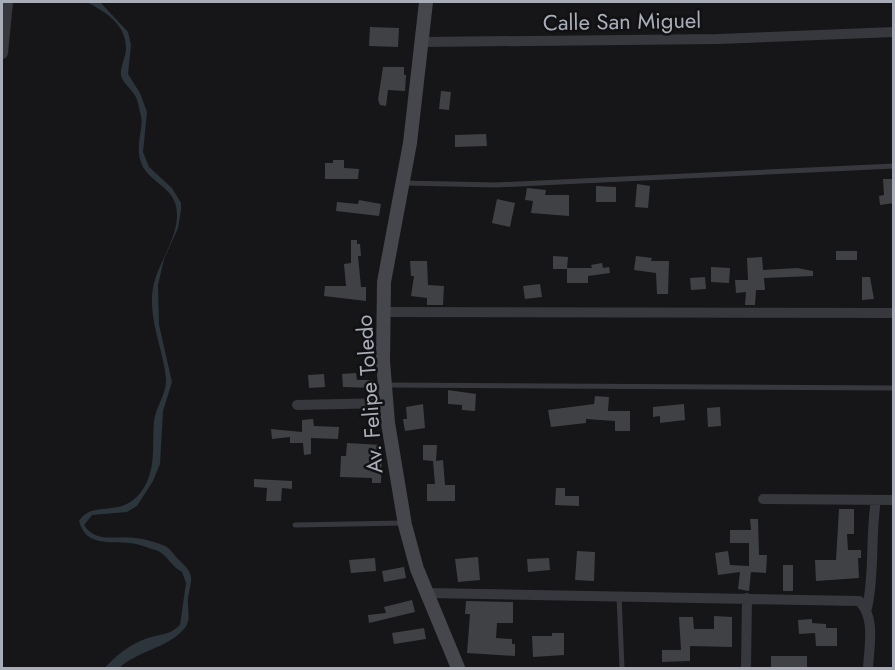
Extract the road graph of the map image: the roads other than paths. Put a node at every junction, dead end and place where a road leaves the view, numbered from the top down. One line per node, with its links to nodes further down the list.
1 (426, 2): 4 (main road, Av. Felipe Toledo)
2 (5, 5): 5 (street)
3 (894, 32): 4 (street, Calle San Miguel)
4 (423, 42): 7 (main road, Av. Felipe Toledo)
5 (2, 53)
6 (894, 166): 7 (lane)
7 (403, 183): 8 (main road, Av. Felipe Toledo)
8 (382, 312): 9 (street); 10 (main road, Av. Felipe Toledo)
9 (894, 313)
10 (385, 385): 11 (lane); 12 (main road, Av. Felipe Toledo)
11 (894, 388)
12 (387, 403): 13 (street); 17 (main road, Av. Felipe Toledo)
13 (297, 405)
14 (763, 499): 15 (street)
15 (876, 500): 16 (street); 22 (street)
16 (894, 500)
17 (404, 523): 18 (lane); 19 (main road, Av. Felipe Toledo)
18 (295, 525)
19 (427, 593): 20 (street); 23 (main road, Av. Felipe Toledo)
20 (620, 596): 21 (street); 24 (lane)
21 (747, 598): 22 (street); 25 (street)
22 (867, 608): 26 (street)
23 (458, 669)
24 (622, 669)
25 (746, 669)
26 (868, 669)

